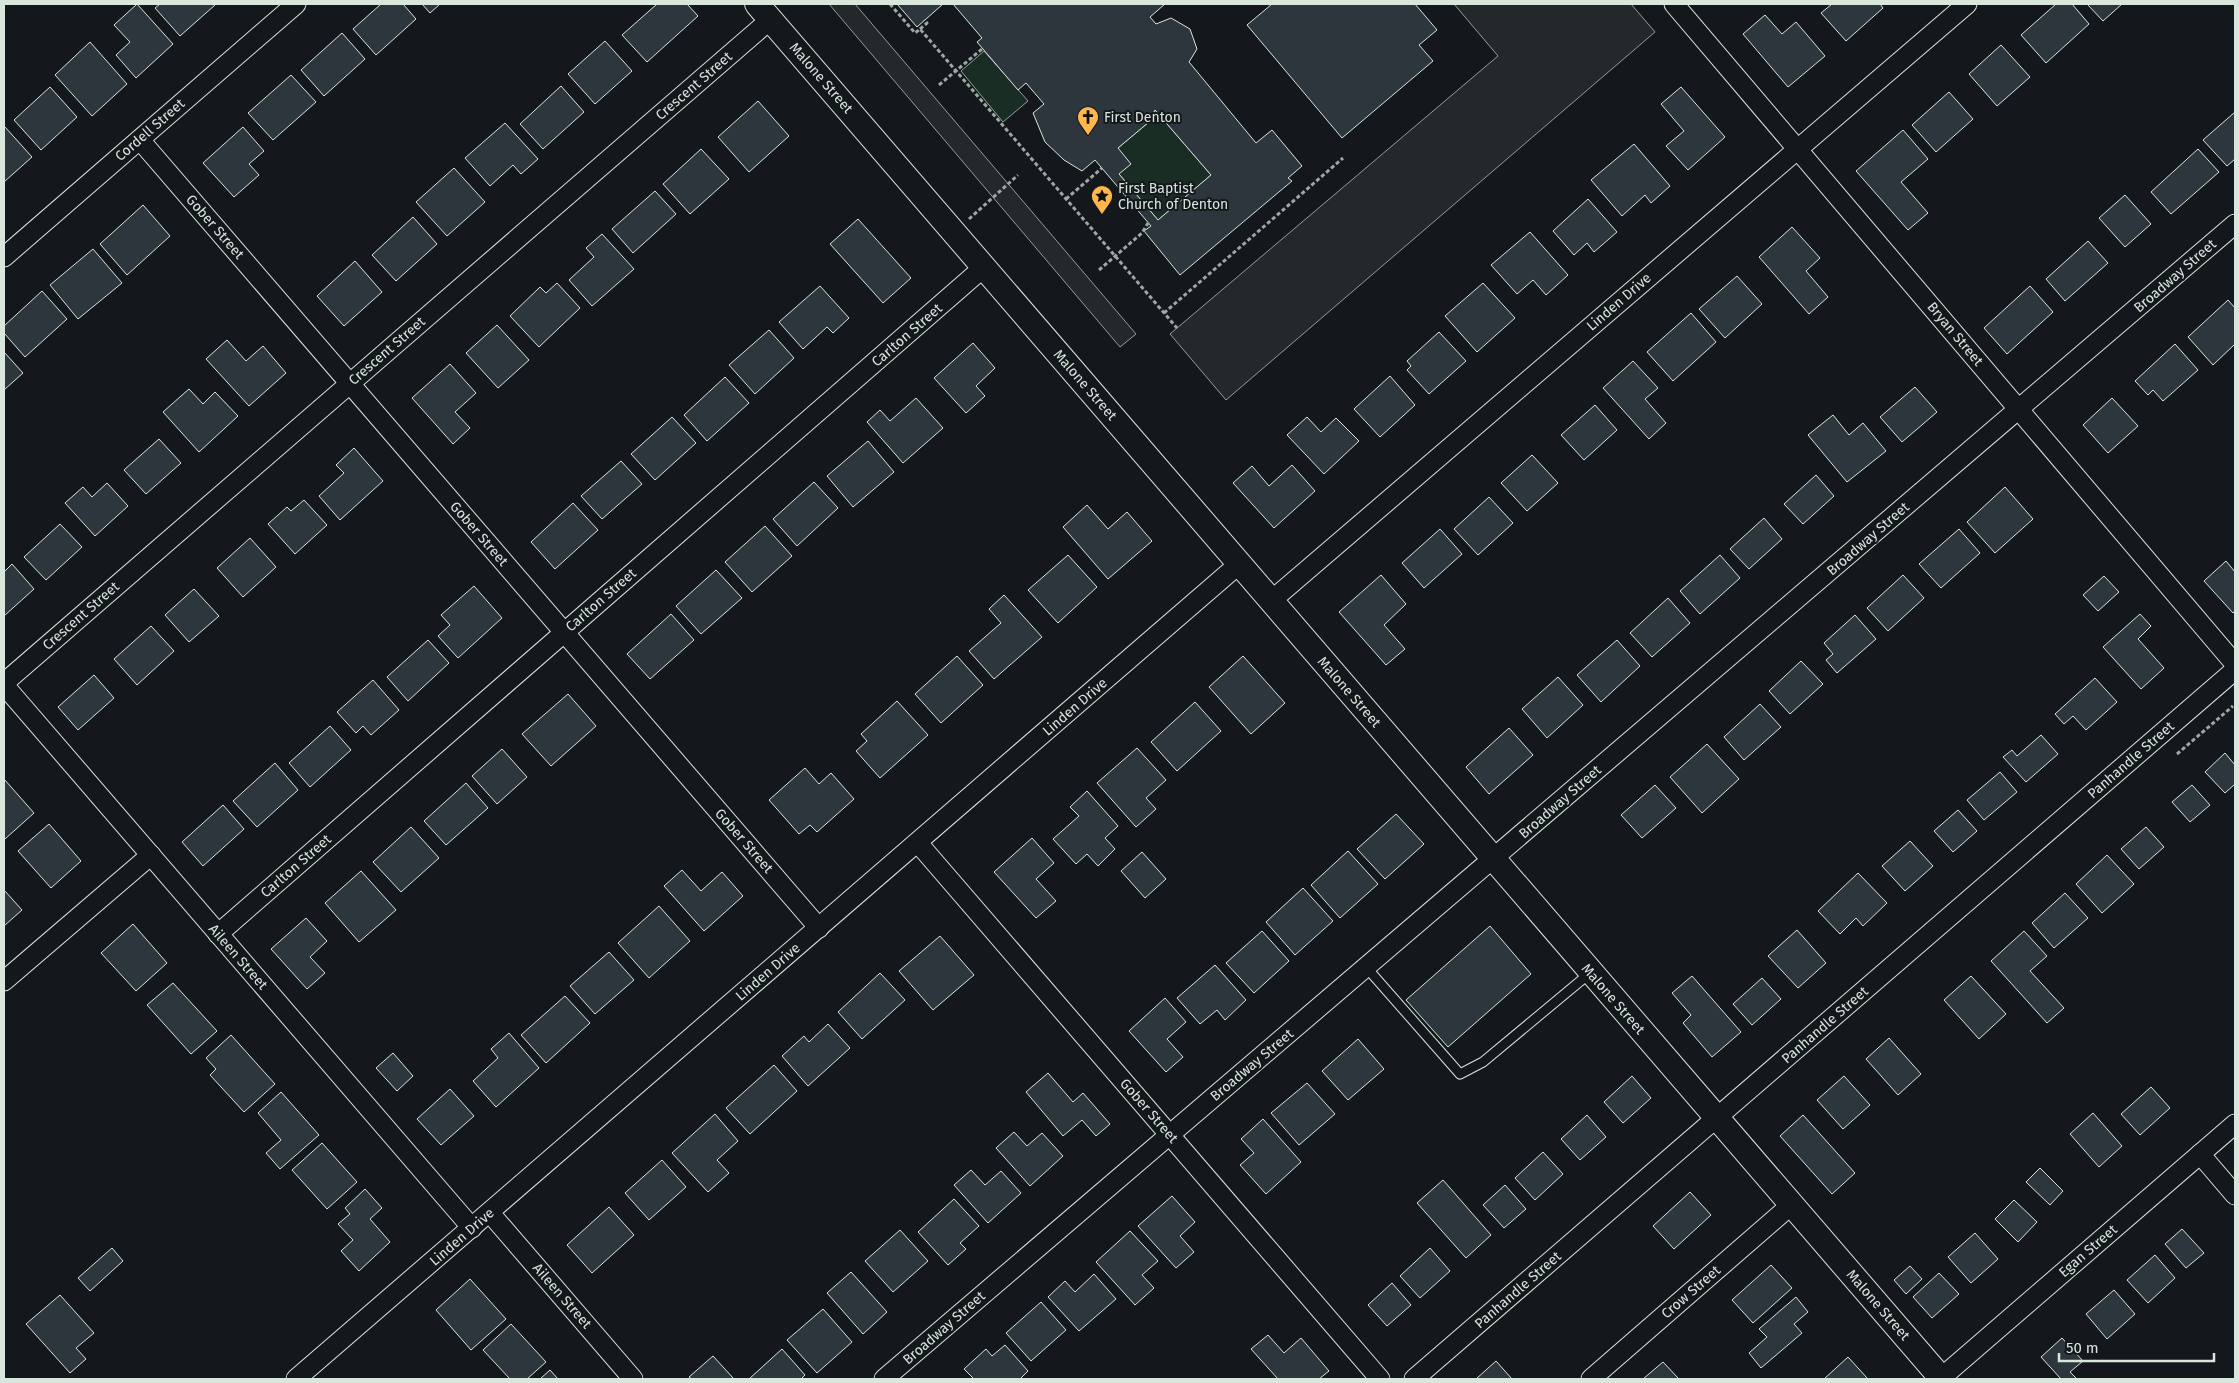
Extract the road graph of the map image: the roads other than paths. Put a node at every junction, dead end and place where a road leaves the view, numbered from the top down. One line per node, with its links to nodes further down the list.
1 (296, 4): 5 (street, Cordell Street)
2 (1674, 4): 6 (street, Bryan Street)
3 (1968, 4): 6 (street, Linden Drive)
4 (764, 12): 9 (street, Malone Street); 10 (street, Crescent Street)
5 (140, 140): 8 (street, Cordell Street); 10 (street, Gober Street)
6 (1798, 149): 11 (street, Bryan Street); 13 (street, Linden Drive)
7 (2235, 224): 11 (street, Broadway Street)
8 (4, 257)
9 (984, 267): 12 (street, Malone Street); 14 (street, Carlton Street)
10 (350, 384): 14 (street, Gober Street); 17 (street, Crescent Street)
11 (2019, 410): 15 (street, Bryan Street); 20 (street, Broadway Street)
12 (1239, 564): 13 (street, Malone Street); 18 (street, Linden Drive)
13 (1271, 601): 20 (street, Malone Street)
14 (564, 633): 21 (street, Gober Street); 22 (street, Carlton Street)
15 (2235, 664)
16 (2235, 670): 26 (street, Panhandle Street)
17 (4, 684): 19 (street, Aileen Street)
18 (918, 843): 21 (street, Linden Drive); 28 (street, Gober Street)
19 (151, 856): 22 (street, Aileen Street); 25 (street)
20 (1493, 859): 23 (street, Broadway Street); 24 (street, Malone Street)
21 (819, 928): 32 (street, Linden Drive)
22 (218, 934): 33 (street, Aileen Street)
23 (1366, 968): 24 (lane); 28 (street, Broadway Street)
24 (1591, 973): 26 (street, Malone Street)
25 (4, 981)
26 (1717, 1119): 31 (street, Malone Street); 38 (street, Panhandle Street)
27 (2235, 1124): 29 (street, Egan Street)
28 (1170, 1135): 36 (street, Broadway Street); 37 (street, Gober Street)
29 (2200, 1154): 30 (street); 40 (street, Egan Street)
30 (2235, 1195)
31 (1791, 1205): 39 (street, Crow Street); 40 (street, Malone Street)
32 (490, 1213): 33 (street, Linden Drive); 35 (street, Aileen Street)
33 (472, 1228): 34 (street, Linden Drive)
34 (296, 1379)
35 (634, 1379)
36 (884, 1379)
37 (1380, 1379)
38 (1414, 1379)
39 (1590, 1379)
40 (1941, 1379)

